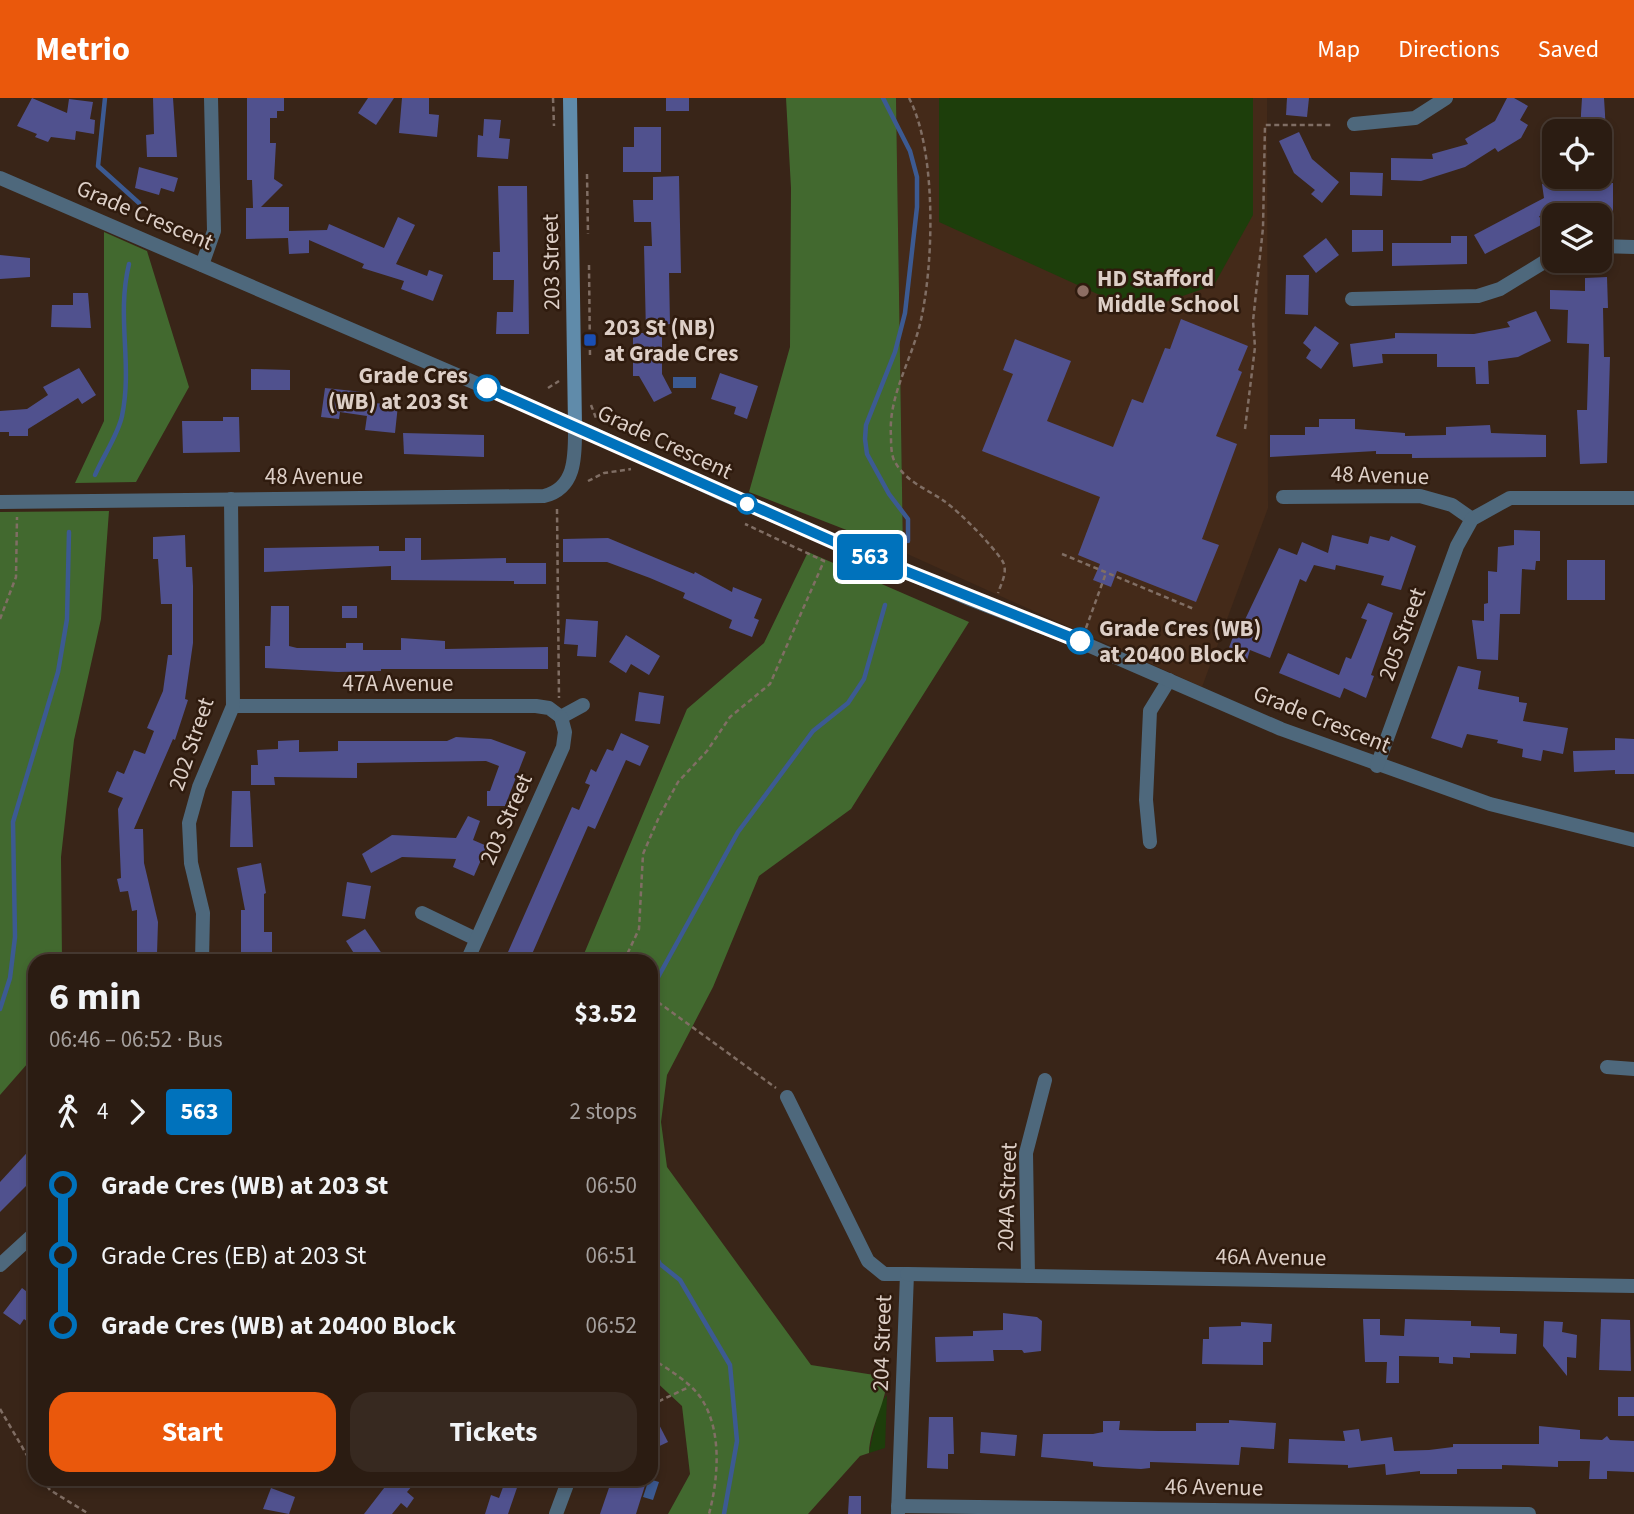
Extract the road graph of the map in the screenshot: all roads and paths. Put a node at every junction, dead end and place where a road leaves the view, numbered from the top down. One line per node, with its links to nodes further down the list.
1 (211, 98): 13 (street)
2 (570, 98): 21 (main road, 203 Street)
3 (909, 98): 35 (path)
4 (1446, 98): 5 (street)
5 (1354, 124)
6 (1333, 125): 22 (path)
7 (587, 173): 9 (path)
8 (0, 178): 13 (street, Grade Crescent)
9 (589, 223)
10 (1612, 246): 11 (street)
11 (1634, 247)
12 (1542, 263): 15 (street)
13 (202, 265): 21 (street, Grade Crescent)
14 (589, 272): 16 (path)
15 (1352, 299)
16 (589, 360)
17 (557, 383): 18 (path)
18 (548, 388)
19 (592, 410): 20 (path)
20 (595, 417)
21 (575, 426): 27 (street, 48 Avenue); 39 (street, Grade Crescent)
22 (1245, 429)
23 (637, 470): 24 (path)
24 (588, 481)
25 (1283, 497): 31 (street, 48 Avenue)
26 (1634, 498): 31 (street)
27 (231, 499): 28 (street, 48 Avenue); 41 (street, 202 Street)
28 (0, 502)
29 (557, 509): 42 (path)
30 (17, 513): 37 (path)
31 (1472, 519): 43 (street, 205 Street)
32 (745, 524): 50 (path)
33 (1062, 554): 34 (path)
34 (1107, 573): 36 (path); 38 (path)
35 (998, 593)
36 (1194, 609)
37 (0, 619)
38 (1086, 628)
39 (1169, 680): 43 (street, Grade Crescent); 45 (street)
40 (583, 705): 42 (street)
41 (233, 706): 42 (street, 47A Avenue); 48 (street, 202 Street)
42 (561, 717): 47 (street, 203 Street)
43 (1377, 766): 44 (street, Grade Crescent)
44 (1634, 840)
45 (1150, 842)
46 (422, 913): 47 (street)
47 (476, 939): 49 (street, 203 Street)
48 (202, 954)
49 (470, 954)
50 (627, 954)
51 (658, 1003): 55 (path)
52 (1607, 1067): 53 (street)
53 (1634, 1069)
54 (1045, 1080): 59 (street, 204A Street)
55 (787, 1097): 58 (street, 204 Street)
56 (28, 1244): 57 (street)
57 (0, 1265)
58 (907, 1274): 59 (street, 46A Avenue); 68 (street, 204 Street)
59 (1028, 1276): 60 (street, 46A Avenue)
60 (1634, 1286)
61 (658, 1363): 62 (path)
62 (690, 1387): 63 (path); 71 (path)
63 (658, 1402)
64 (0, 1409): 65 (path)
65 (28, 1457)
66 (47, 1486): 69 (path)
67 (566, 1486): 70 (street)
68 (898, 1510): 72 (street, 46 Avenue)
69 (89, 1514)
70 (556, 1514)
71 (709, 1514)
72 (1529, 1514)

